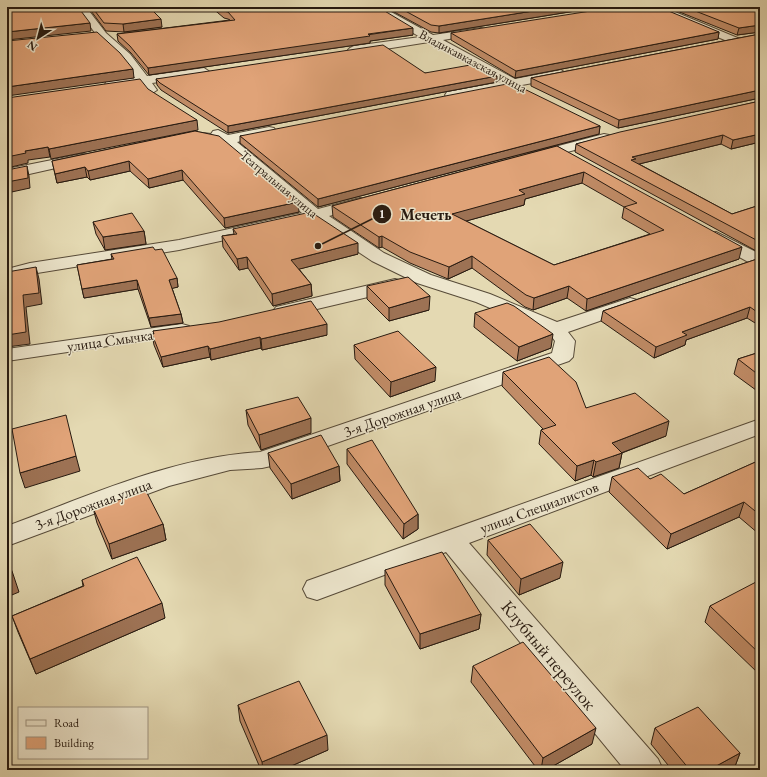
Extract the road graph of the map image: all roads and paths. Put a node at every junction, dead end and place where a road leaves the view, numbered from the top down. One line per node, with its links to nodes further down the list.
1 (81, 7): 5 (street)
2 (374, 7): 8 (street, Владикавказская улица)
3 (654, 7): 9 (street)
4 (492, 30): 8 (street)
5 (102, 35): 6 (street); 7 (street); 13 (street)
6 (117, 36)
7 (87, 37)
8 (431, 40): 10 (street); 14 (street, Владикавказская улица)
9 (713, 45)
10 (346, 52)
11 (213, 70): 13 (street)
12 (573, 71): 14 (street)
13 (143, 80): 15 (street); 18 (street)
14 (511, 83): 16 (street, Владикавказская улица); 17 (street)
15 (97, 87)
16 (532, 93)
17 (442, 97)
18 (161, 98)
19 (200, 123): 23 (street, Театральная улица)
20 (280, 129): 23 (street)
21 (609, 131): 24 (street)
22 (181, 138): 23 (street)
23 (226, 140): 30 (street, Театральная улица)
24 (557, 150): 26 (street); 27 (street)
25 (98, 155): 28 (street)
26 (519, 160)
27 (578, 162)
28 (7, 174)
29 (375, 199): 30 (street)
30 (315, 215): 34 (street); 35 (street, Театральная улица)
31 (703, 230): 32 (street)
32 (759, 260): 33 (street)
33 (728, 270)
34 (7, 275)
35 (424, 279): 37 (street); 39 (street, Театральная улица)
36 (646, 298): 39 (street)
37 (265, 315)
38 (196, 328): 40 (street, улица Смычка)
39 (556, 329): 42 (street, 3-я Дорожная улица)
40 (7, 355)
41 (760, 426): 43 (street, улица Специалистов)
42 (7, 536)
43 (451, 540): 44 (street, улица Специалистов); 45 (street, Клубный переулок)
44 (318, 589)
45 (646, 770)

